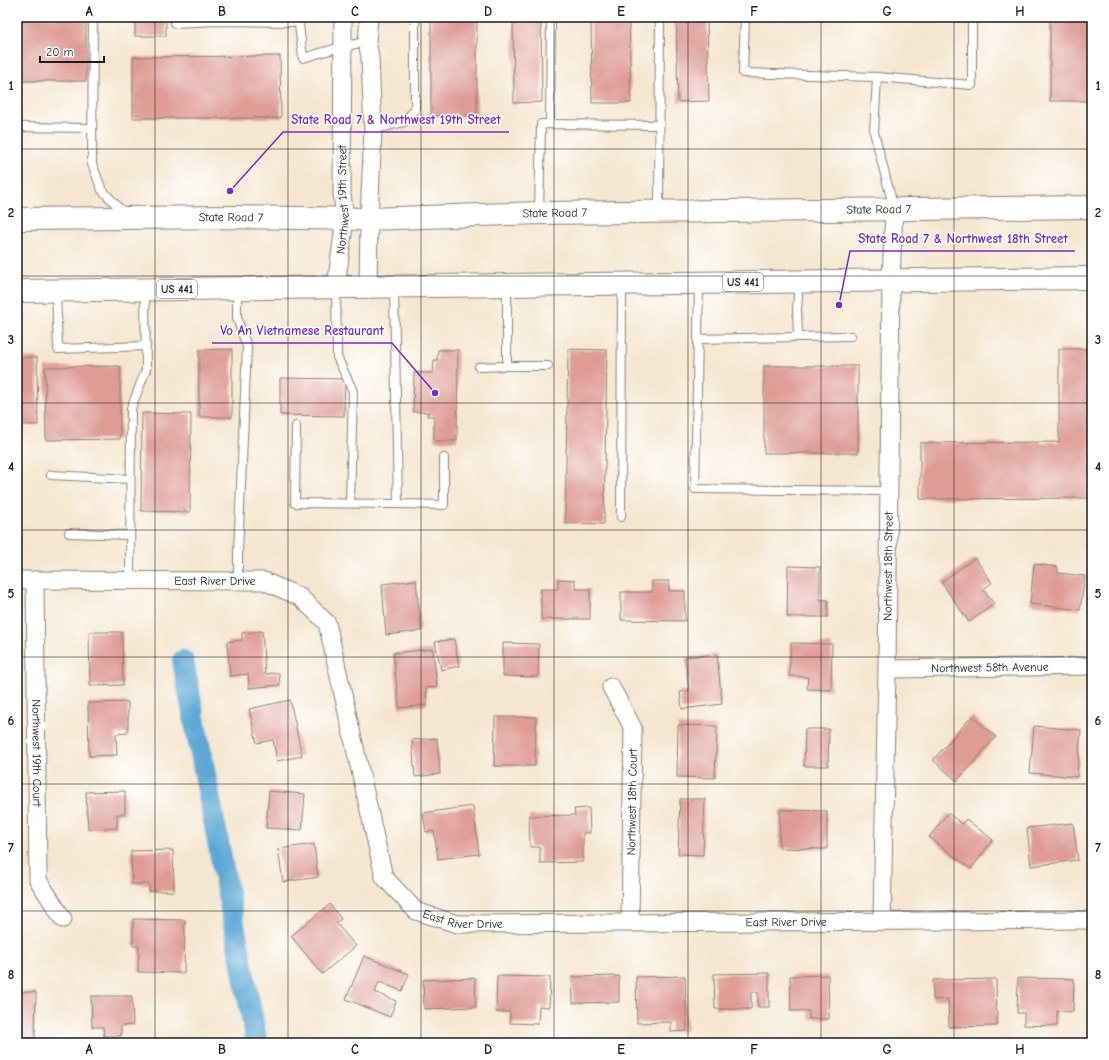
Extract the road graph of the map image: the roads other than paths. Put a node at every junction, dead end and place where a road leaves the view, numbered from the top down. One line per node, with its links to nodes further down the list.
1 (93, 17): 17 (lane)
2 (175, 17): 10 (lane)
3 (343, 17): 12 (street, Northwest 19th Street)
4 (369, 17): 11 (street)
5 (415, 17): 18 (lane)
6 (551, 17): 14 (lane)
7 (660, 17): 15 (lane)
8 (745, 17): 13 (lane)
9 (972, 17): 13 (lane)
10 (298, 19): 12 (lane)
11 (367, 42): 12 (lane); 18 (street)
12 (344, 46): 24 (street, Northwest 19th Street)
13 (877, 77): 20 (lane)
14 (550, 124): 15 (lane); 22 (lane)
15 (659, 125): 21 (lane)
16 (17, 127): 17 (lane)
17 (91, 128): 23 (lane)
18 (373, 130): 26 (street)
19 (1092, 207): 20 (main road, State Road 7)
20 (894, 209): 21 (main road, State Road 7); 28 (street, Northwest 18th Street)
21 (659, 212): 22 (main road, State Road 7)
22 (539, 213): 26 (main road, State Road 7)
23 (128, 218): 24 (main road, State Road 7); 25 (main road, State Road 7)
24 (345, 218): 26 (main road, State Road 7); 34 (street, Northwest 19th Street)
25 (17, 219)
26 (369, 219): 35 (street)
27 (1092, 278): 28 (main road, US 441)
28 (891, 281): 29 (main road, US 441); 51 (street, Northwest 18th Street)
29 (799, 282): 30 (main road, US 441); 41 (lane)
30 (699, 283): 31 (main road, US 441); 42 (lane)
31 (622, 284): 32 (main road, US 441); 54 (lane)
32 (507, 285): 33 (main road, US 441); 44 (lane)
33 (394, 286): 35 (main road, US 441); 53 (lane)
34 (336, 287): 35 (main road, US 441); 36 (main road, US 441); 52 (lane)
35 (368, 287)
36 (237, 288): 37 (main road, US 441); 60 (lane)
37 (145, 289): 38 (main road, US 441); 43 (lane)
38 (56, 290): 39 (main road, US 441); 43 (lane)
39 (17, 291)
40 (851, 336): 41 (lane)
41 (798, 337): 42 (lane)
42 (698, 339): 51 (lane)
43 (146, 346): 50 (lane)
44 (507, 366): 45 (lane); 46 (lane)
45 (548, 366)
46 (479, 367)
47 (296, 426): 52 (lane)
48 (444, 458): 53 (lane)
49 (51, 475): 50 (lane)
50 (130, 479): 56 (lane)
51 (889, 491): 62 (street, Northwest 18th Street)
52 (350, 503): 53 (lane)
53 (398, 504)
54 (621, 517)
55 (69, 533): 56 (lane)
56 (130, 535): 59 (lane)
57 (17, 580): 58 (street, East River Drive)
58 (35, 580): 59 (street, East River Drive); 64 (street, Northwest 19th Court)
59 (130, 581): 60 (street, East River Drive)
60 (238, 581): 67 (street, East River Drive)
61 (1092, 666): 62 (street, Northwest 58th Avenue)
62 (887, 669): 66 (street, Northwest 18th Street)
63 (611, 687): 67 (street, Northwest 18th Court)
64 (63, 919)
65 (1092, 920): 66 (street, East River Drive)
66 (882, 922): 67 (street, East River Drive)
67 (630, 923)

